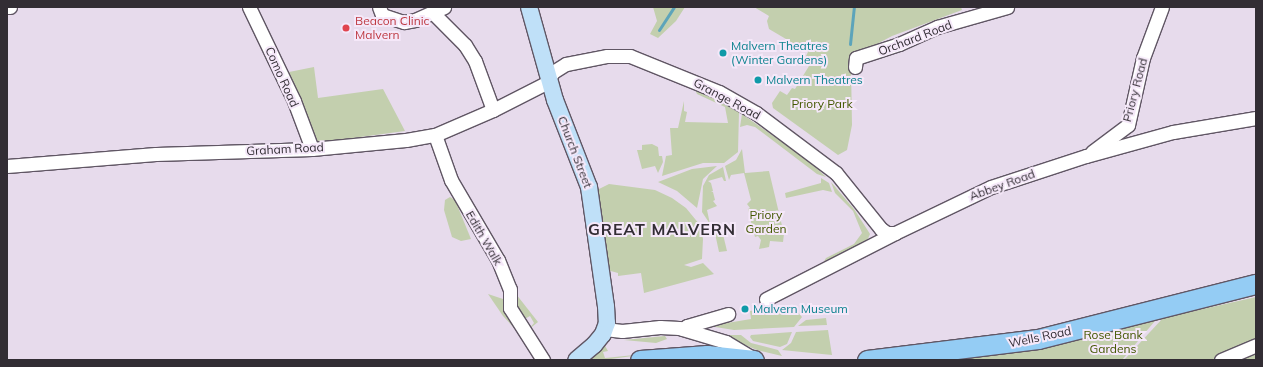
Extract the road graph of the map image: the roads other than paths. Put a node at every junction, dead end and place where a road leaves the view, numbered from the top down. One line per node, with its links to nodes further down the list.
1 (249, 7): 12 (street, Como Road)
2 (379, 7): 6 (street)
3 (529, 7): 8 (main road, Church Street)
4 (1007, 7): 7 (street, Orchard Road)
5 (1162, 7): 13 (street, Priory Road)
6 (438, 10): 9 (street)
7 (855, 67)
8 (549, 80): 9 (street, Graham Road); 15 (street, Grange Road); 19 (main road, Church Street)
9 (493, 110): 11 (street, Graham Road)
10 (1256, 118): 13 (street, Abbey Road)
11 (435, 135): 12 (street, Graham Road); 22 (street, Edith Walk)
12 (312, 149): 14 (street, Graham Road)
13 (1086, 156): 15 (street, Abbey Road)
14 (7, 166)
15 (895, 233): 17 (street, Abbey Road)
16 (1256, 284): 26 (highway, Wells Road)
17 (766, 300)
18 (728, 314): 20 (street)
19 (605, 329): 20 (street); 23 (main road)
20 (683, 329): 25 (street)
21 (1256, 345): 27 (street)
22 (543, 360)
23 (576, 360)
24 (640, 360): 25 (highway)
25 (755, 360)
26 (867, 360)
27 (1220, 360)

